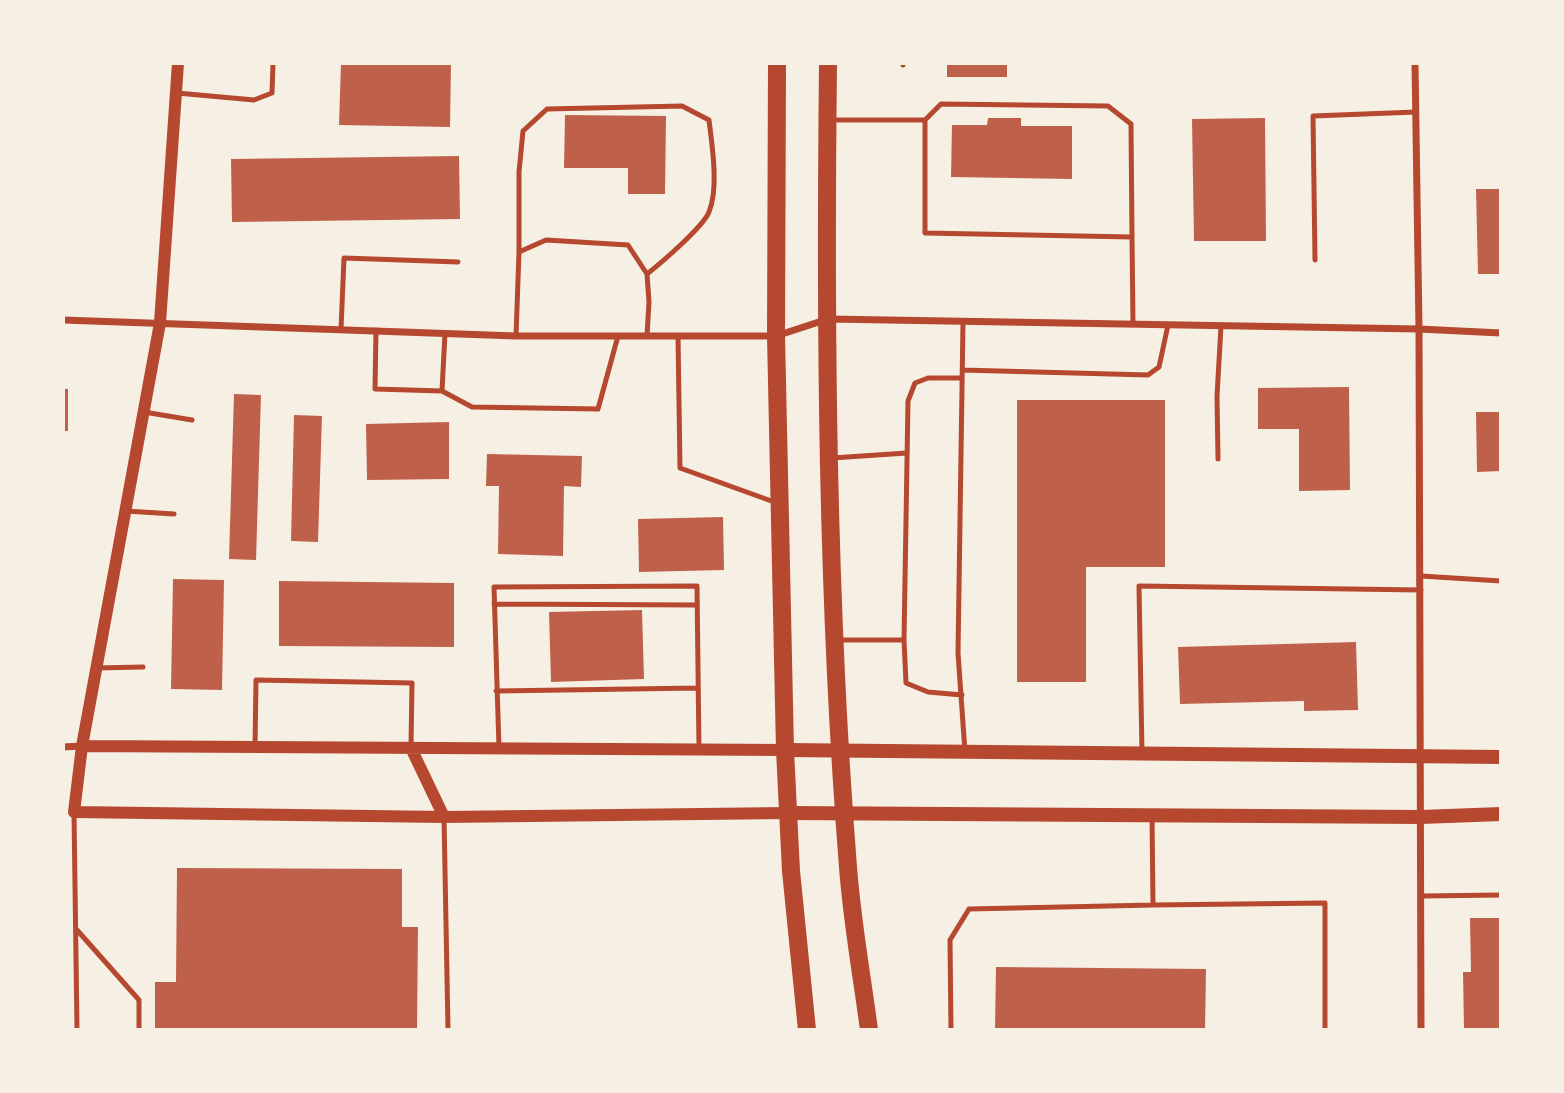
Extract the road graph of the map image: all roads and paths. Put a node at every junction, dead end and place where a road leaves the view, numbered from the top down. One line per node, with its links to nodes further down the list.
1 (178, 63): 6 (street)
2 (273, 63): 6 (lane)
3 (777, 63): 31 (main road)
4 (828, 63): 8 (main road)
5 (1415, 63): 7 (street)
6 (176, 93): 18 (street)
7 (1416, 112): 12 (lane); 23 (street)
8 (827, 120): 9 (lane); 15 (main road)
9 (925, 120): 10 (lane); 10 (lane)
10 (1132, 237): 19 (lane)
11 (519, 252): 14 (lane); 14 (lane); 27 (lane)
12 (1315, 260)
13 (458, 262): 22 (lane)
14 (647, 274): 29 (lane)
15 (828, 319): 17 (street); 31 (street); 38 (main road)
16 (63, 320): 18 (street)
17 (963, 321): 19 (street); 32 (lane)
18 (160, 323): 22 (street); 35 (street)
19 (1133, 324): 20 (street)
20 (1168, 325): 21 (street); 32 (lane)
21 (1221, 326): 23 (street); 39 (lane)
22 (341, 329): 24 (street)
23 (1419, 329): 26 (street); 43 (street)
24 (376, 330): 25 (street); 34 (lane)
25 (445, 333): 27 (street); 34 (lane)
26 (1501, 333)
27 (516, 336): 28 (street)
28 (618, 336): 29 (street); 34 (lane)
29 (646, 336): 30 (street)
30 (678, 336): 31 (street); 40 (lane)
31 (776, 336): 40 (main road)
32 (962, 370): 33 (lane)
33 (962, 378): 37 (lane); 54 (lane)
34 (442, 391)
35 (144, 412): 36 (lane); 41 (street)
36 (192, 420)
37 (907, 453): 38 (lane); 49 (lane)
38 (829, 458): 48 (main road)
39 (1218, 459)
40 (779, 503): 61 (main road)
41 (126, 511): 42 (lane); 51 (street)
42 (174, 514)
43 (1421, 576): 44 (lane); 45 (street)
44 (1501, 581)
45 (1421, 590): 64 (lane); 65 (street)
46 (494, 604): 47 (lane); 47 (lane); 53 (lane)
47 (697, 605): 52 (lane)
48 (836, 640): 49 (lane); 62 (main road)
49 (904, 640): 54 (lane)
50 (143, 667): 51 (lane)
51 (96, 668): 56 (street)
52 (698, 688): 53 (lane); 60 (lane)
53 (496, 691): 59 (lane)
54 (961, 695): 63 (lane)
55 (63, 747): 56 (street)
56 (82, 747): 57 (street); 67 (street)
57 (255, 747): 58 (street); 58 (lane)
58 (411, 748): 59 (street); 72 (street)
59 (499, 748): 60 (street)
60 (699, 750): 61 (street)
61 (785, 750): 62 (main road); 68 (main road)
62 (840, 751): 63 (main road); 69 (main road)
63 (965, 752): 64 (main road)
64 (1142, 754): 65 (main road)
65 (1420, 756): 66 (main road); 73 (street)
66 (1501, 757)
67 (69, 812): 72 (street); 77 (lane)
68 (788, 813): 69 (main road); 72 (street); 81 (main road)
69 (845, 813): 71 (main road); 82 (main road)
70 (1501, 814): 73 (main road)
71 (1152, 815): 73 (main road); 76 (lane)
72 (444, 817): 80 (lane)
73 (1421, 817): 75 (street)
74 (1501, 895): 75 (lane)
75 (1422, 896): 85 (street)
76 (1153, 905): 83 (lane); 84 (lane)
77 (77, 930): 78 (lane); 79 (lane)
78 (77, 1030)
79 (139, 1030)
80 (449, 1030)
81 (807, 1030)
82 (869, 1030)
83 (951, 1030)
84 (1325, 1030)
85 (1421, 1030)

